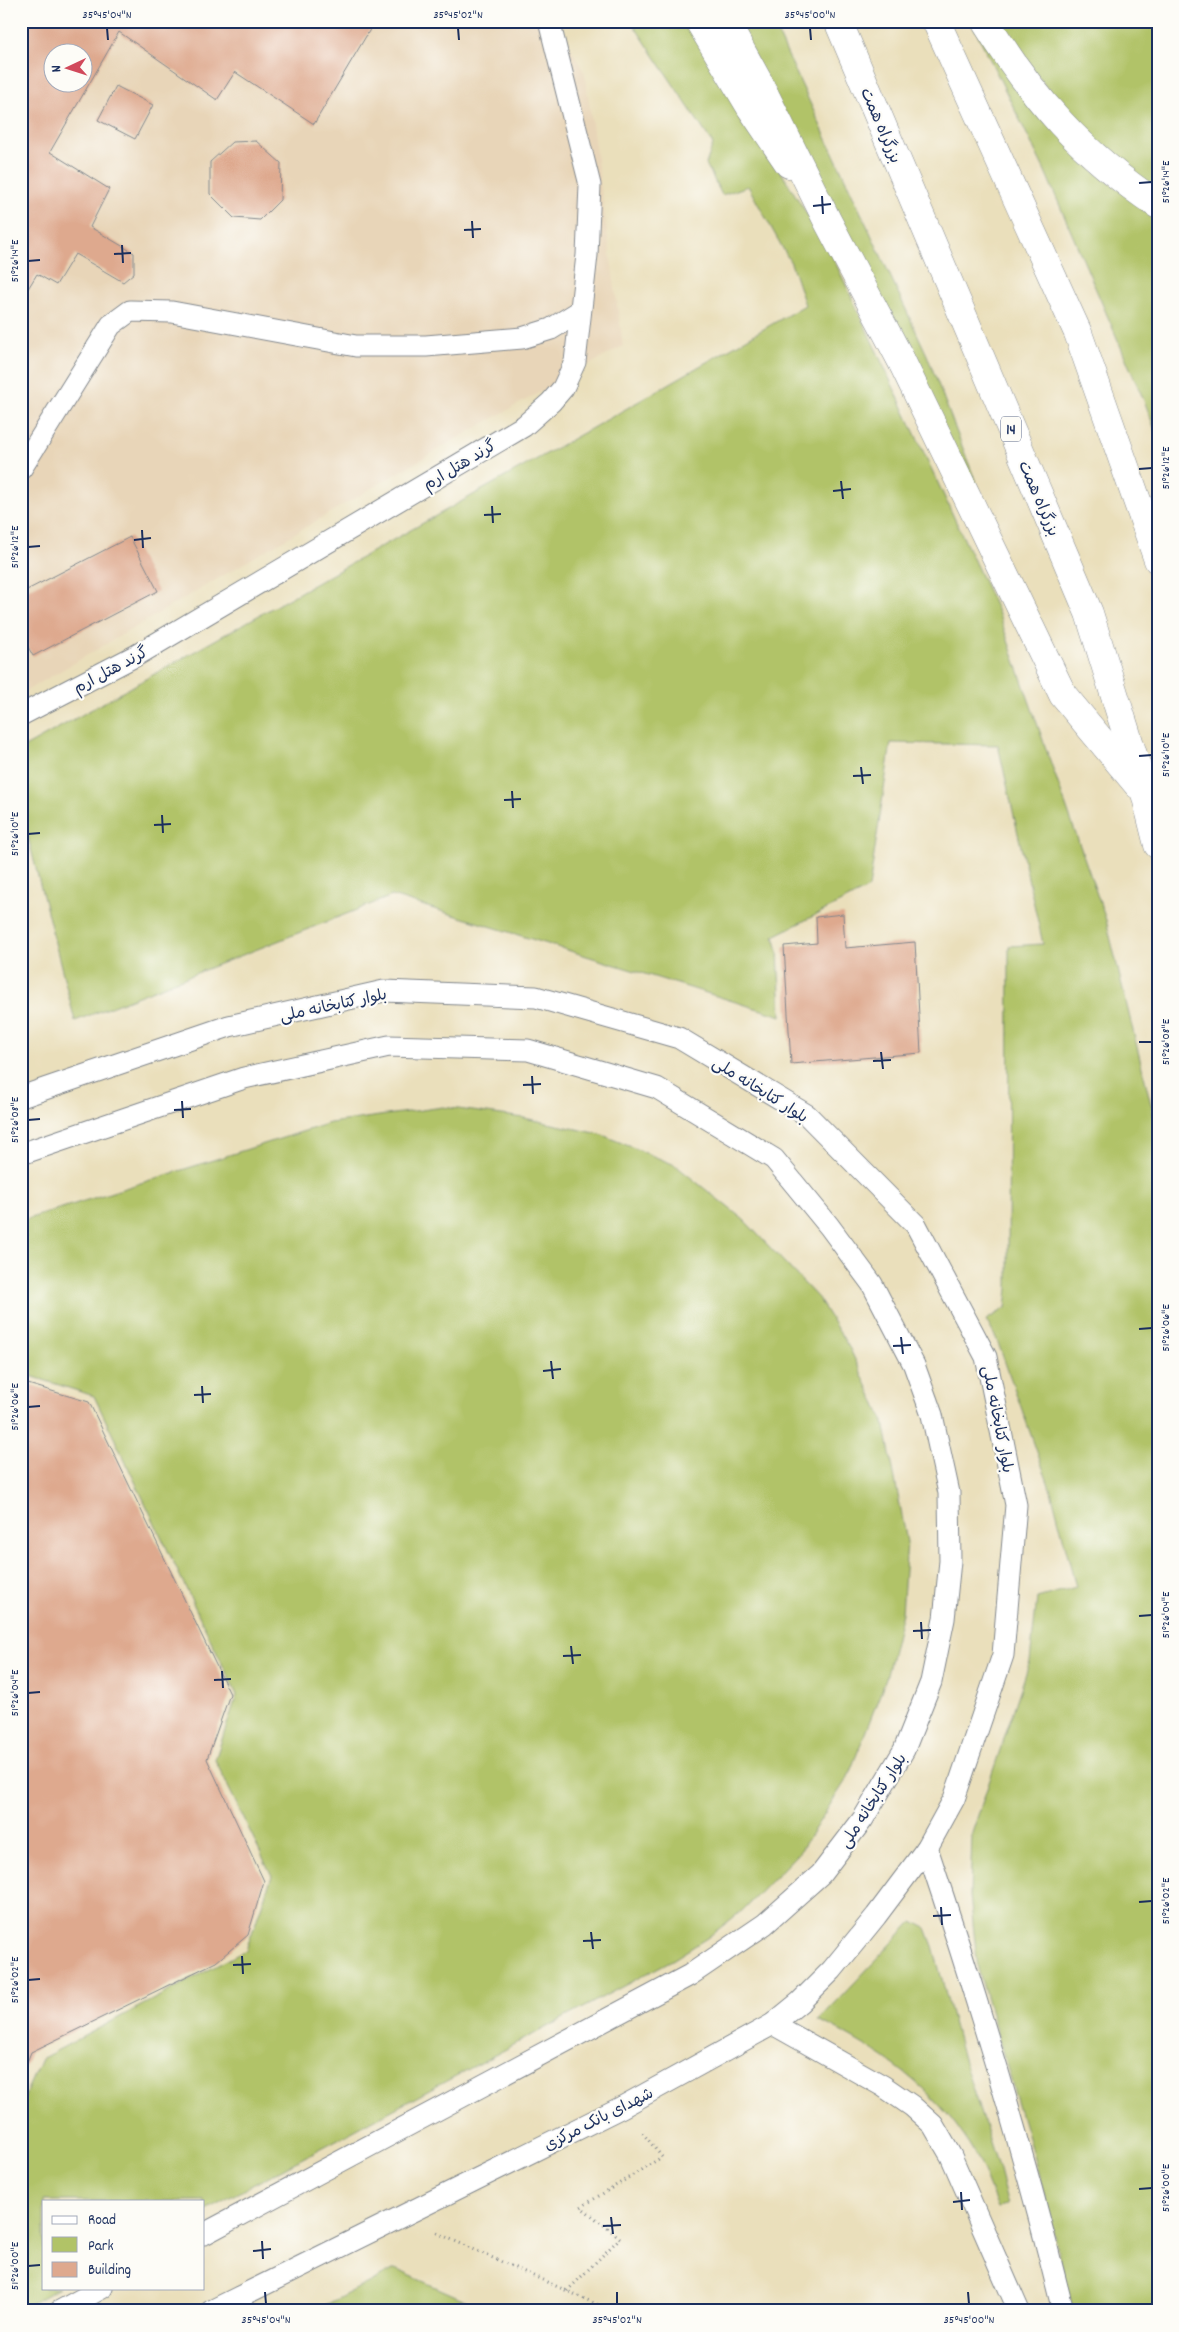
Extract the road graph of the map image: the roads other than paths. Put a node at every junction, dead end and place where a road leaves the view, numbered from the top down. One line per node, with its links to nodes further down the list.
1 (550, 21): 9 (lane, گرند هتل ارم)
2 (699, 21): 8 (main road)
3 (725, 21): 8 (main road)
4 (838, 21): 13 (main road, بزرگراه همت / 14)
5 (936, 21): 11 (main road)
6 (985, 21): 7 (main road)
7 (1158, 205)
8 (827, 220): 13 (main road)
9 (580, 311): 10 (lane); 12 (lane, گرند هتل ارم)
10 (21, 469)
11 (1158, 560)
12 (21, 715)
13 (1146, 793): 14 (main road, بزرگراه همت / 14)
14 (1158, 845)
15 (21, 1097): 17 (lane, بلوار کتابخانه ملی)
16 (21, 1154): 19 (lane, بلوار کتابخانه ملی)
17 (927, 1848): 18 (lane, شهدای بانک مرکزی); 24 (lane)
18 (773, 2024): 22 (lane, شهدای بانک مرکزی); 23 (lane)
19 (205, 2233)
20 (98, 2290): 21 (lane)
21 (60, 2311)
22 (211, 2311)
23 (1019, 2311)
24 (1063, 2311)

